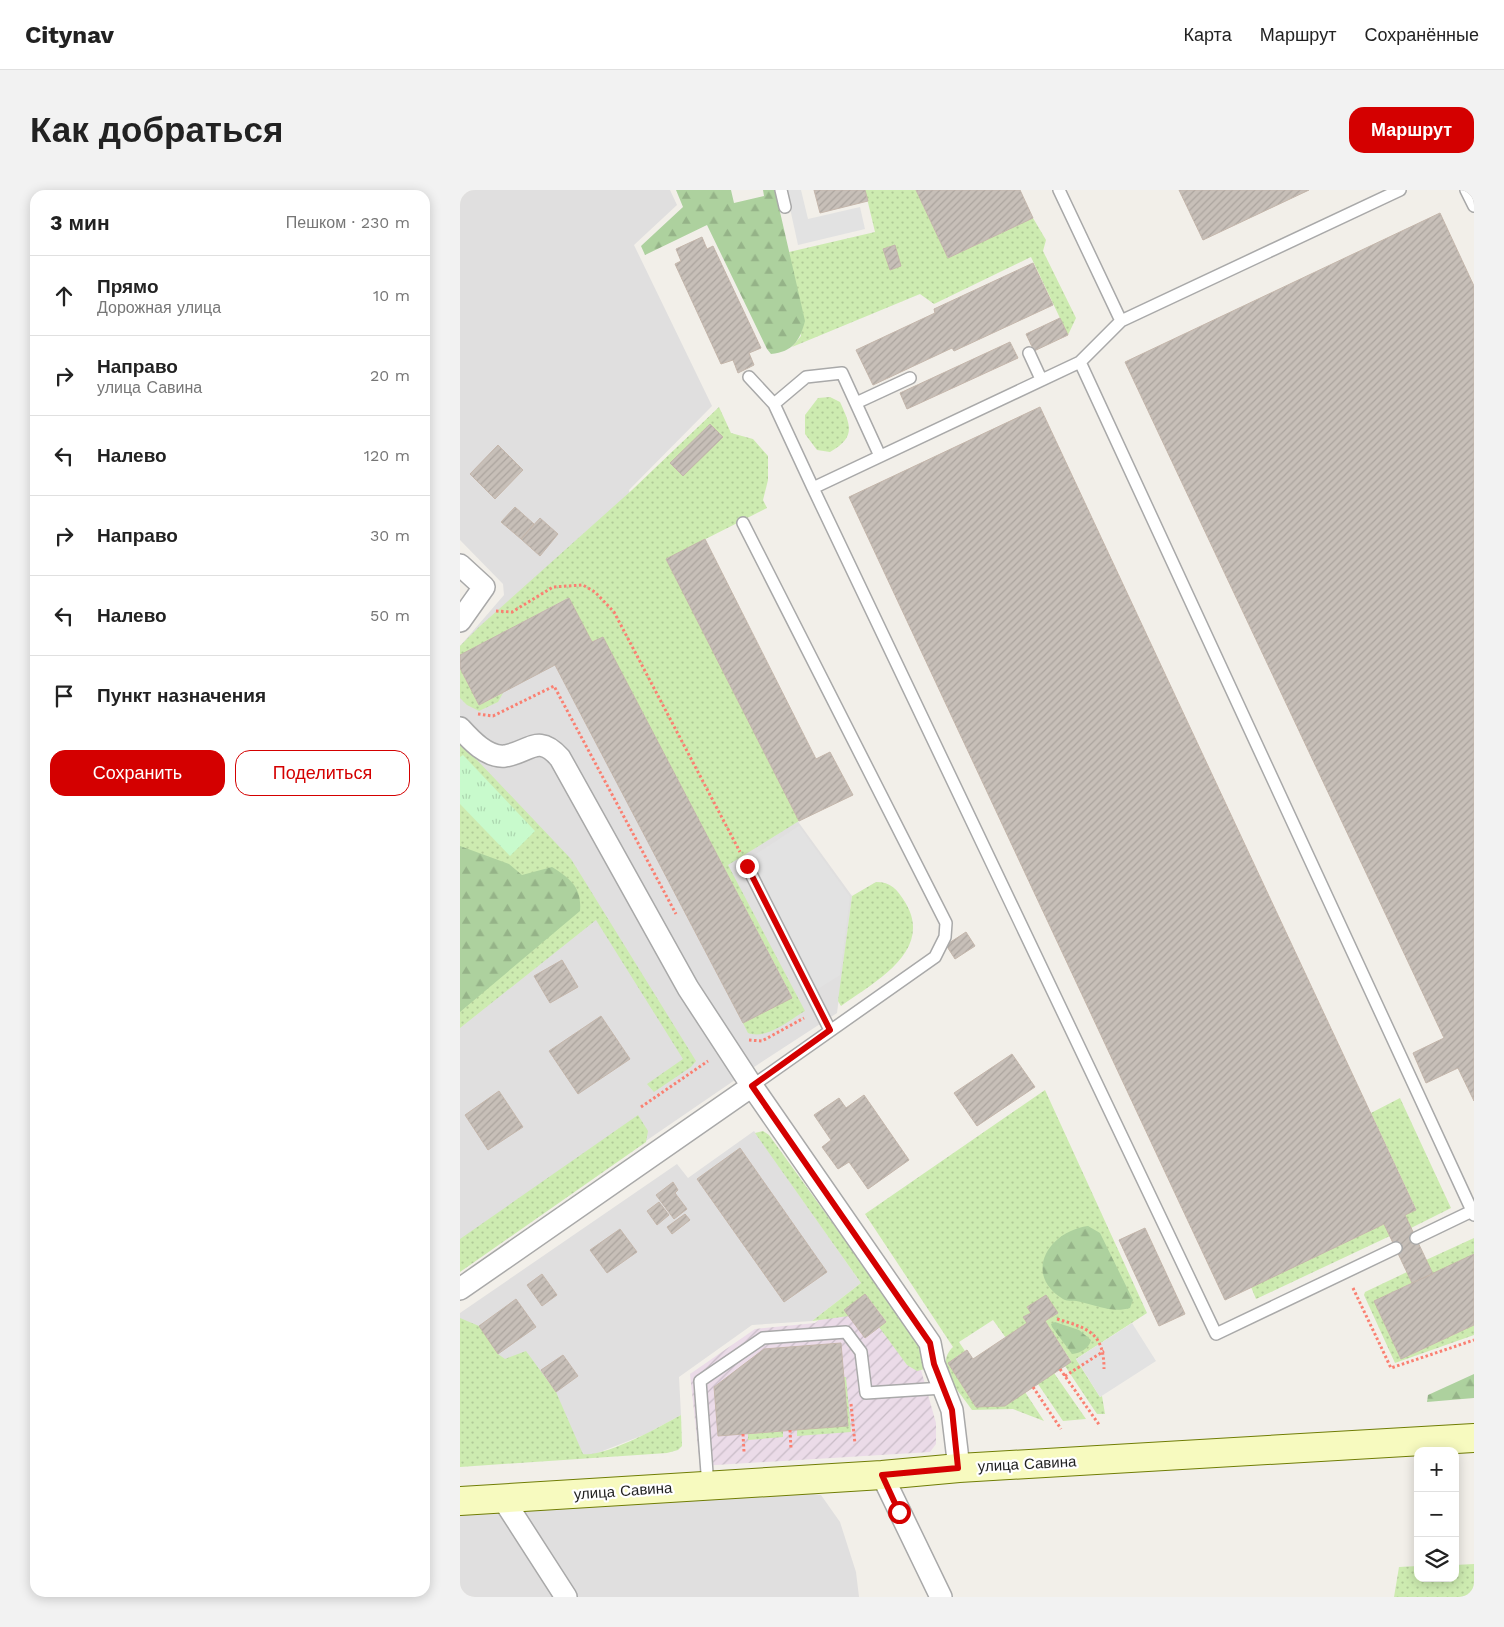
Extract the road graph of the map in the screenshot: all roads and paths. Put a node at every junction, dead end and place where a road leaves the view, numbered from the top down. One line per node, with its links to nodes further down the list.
1 (781, 190): 6 (lane)
2 (1060, 190): 7 (lane)
3 (1400, 190): 7 (lane)
4 (1466, 190): 5 (lane)
5 (1474, 206)
6 (785, 207)
7 (1121, 322): 9 (lane)
8 (1030, 353): 12 (lane)
9 (1080, 362): 12 (lane); 26 (lane)
10 (749, 377): 13 (lane)
11 (910, 378): 14 (lane)
12 (1041, 379): 15 (lane)
13 (774, 404): 14 (lane); 16 (lane)
14 (856, 404): 15 (lane)
15 (880, 456): 16 (lane)
16 (813, 488): 29 (lane)
17 (743, 523): 22 (lane)
18 (460, 565): 19 (street)
19 (465, 615): 21 (path)
20 (460, 728): 23 (street)
21 (747, 866): 22 (lane)
22 (830, 1030): 24 (lane)
23 (727, 1048): 24 (street); 25 (path)
24 (752, 1086): 30 (street); 38 (street)
25 (641, 1107)
26 (1473, 1213): 27 (lane)
27 (1416, 1238)
28 (1396, 1248): 29 (lane)
29 (1345, 1272): 32 (path)
30 (460, 1289)
31 (1057, 1319): 33 (path)
32 (1474, 1340)
33 (1104, 1351): 35 (path); 36 (path)
34 (1060, 1369): 36 (path)
35 (1104, 1369)
36 (1065, 1376): 39 (path)
37 (1032, 1387): 40 (path)
38 (944, 1388): 46 (street); 48 (lane)
39 (1100, 1426)
40 (1062, 1429)
41 (790, 1430): 44 (path)
42 (743, 1434): 45 (path)
43 (1474, 1438): 46 (main road, улица Савина)
44 (790, 1448)
45 (744, 1452)
46 (958, 1468): 47 (main road, улица Савина)
47 (882, 1475): 48 (main road, улица Савина); 52 (street)
48 (708, 1486): 49 (main road, улица Савина)
49 (503, 1499): 50 (main road, улица Савина); 51 (street)
50 (460, 1501)
51 (566, 1597)
52 (941, 1597)

